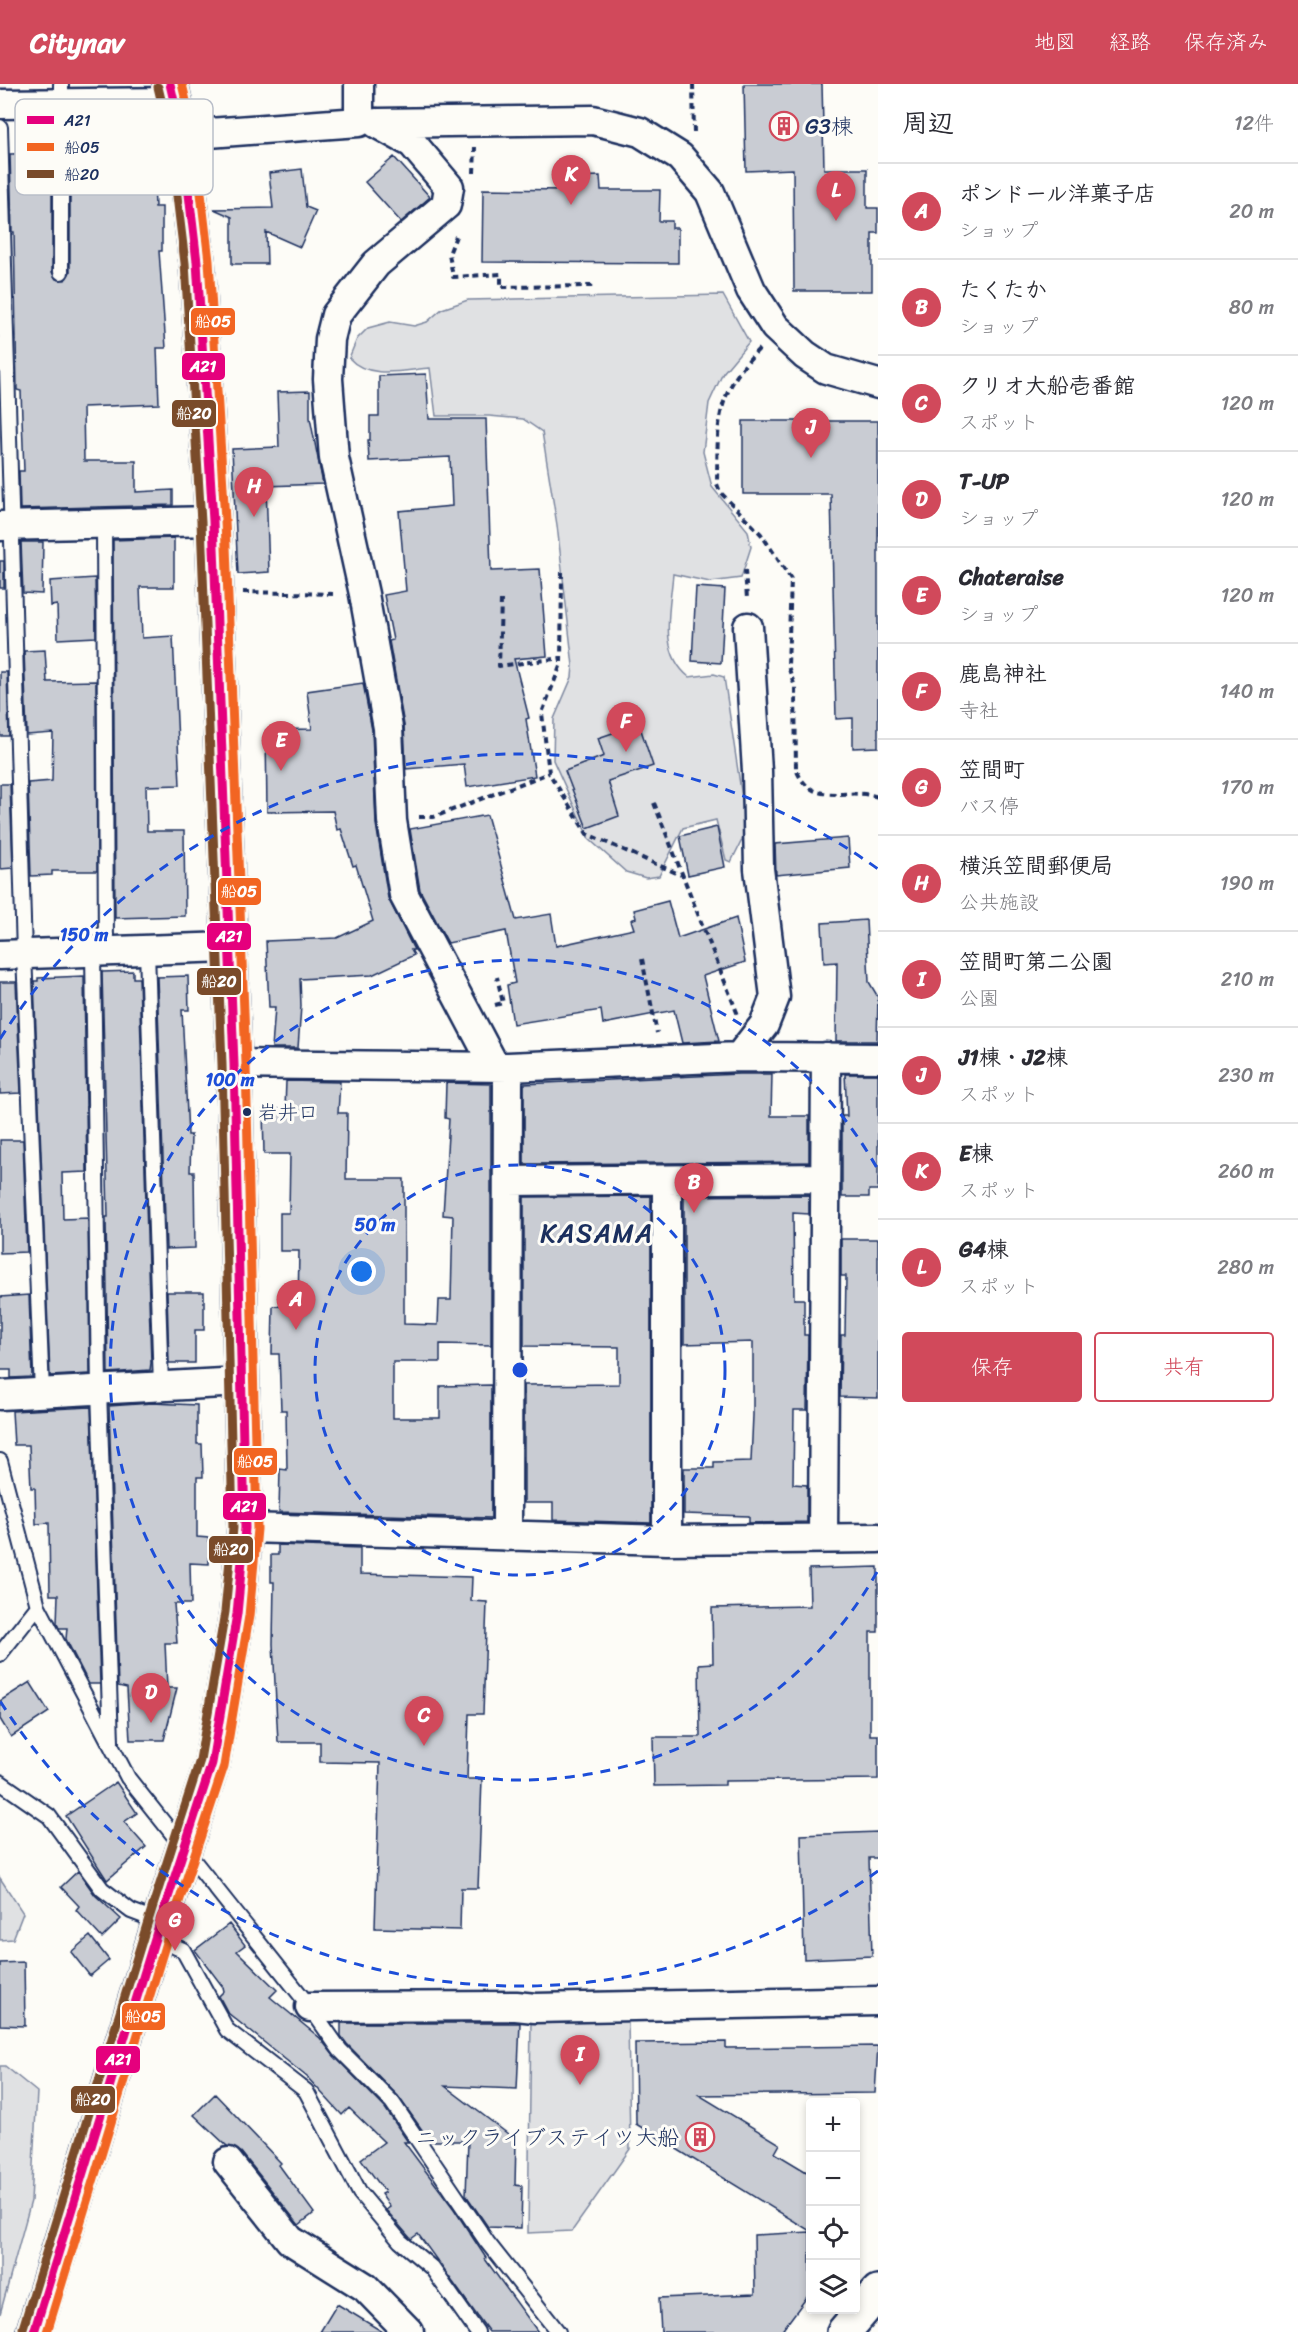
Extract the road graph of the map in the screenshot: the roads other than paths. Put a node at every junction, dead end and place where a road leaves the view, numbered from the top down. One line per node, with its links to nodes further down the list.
1 (359, 84): 7 (street)
2 (172, 93): 3 (street)
3 (61, 94): 4 (street)
4 (30, 99)
5 (15, 102): 6 (street)
6 (0, 104)
7 (367, 123): 9 (street); 13 (street); 26 (street)
8 (0, 127): 16 (lane)
9 (213, 133)
10 (61, 195): 12 (lane)
11 (189, 195): 14 (main road)
12 (61, 272)
13 (878, 384)
14 (213, 521): 15 (street); 18 (main road)
15 (104, 524): 16 (street); 20 (lane)
16 (7, 526): 21 (lane)
17 (748, 627): 22 (street)
18 (228, 947): 19 (street); 25 (main road)
19 (147, 951): 20 (street); 31 (lane)
20 (100, 952): 21 (street); 32 (lane)
21 (12, 955): 33 (lane)
22 (739, 1057): 23 (street); 26 (street)
23 (826, 1057): 24 (street); 27 (street)
24 (878, 1059)
25 (234, 1064): 26 (street); 30 (main road)
26 (501, 1067): 29 (street)
27 (825, 1178): 28 (street); 38 (street)
28 (667, 1180): 29 (street); 40 (street)
29 (508, 1181): 37 (street)
30 (241, 1382): 31 (street); 36 (main road)
31 (161, 1386): 32 (street)
32 (99, 1390): 33 (street); 43 (lane)
33 (42, 1392): 34 (street)
34 (0, 1395)
35 (0, 1461): 41 (lane)
36 (245, 1528): 37 (street); 45 (main road)
37 (507, 1536): 40 (street)
38 (823, 1538): 39 (street); 40 (street)
39 (878, 1538)
40 (667, 1540)
41 (38, 1606): 42 (lane); 43 (lane)
42 (0, 1654)
43 (111, 1745): 45 (lane)
44 (0, 1782): 46 (lane)
45 (184, 1849): 46 (main road); 48 (lane)
46 (157, 1930): 51 (main road); 53 (lane)
47 (878, 2001): 48 (street)
48 (310, 2007): 54 (lane)
49 (228, 2162): 52 (street)
50 (878, 2292): 55 (main road)
51 (34, 2332)
52 (409, 2332)
53 (477, 2332)
54 (558, 2332)
55 (844, 2332)

